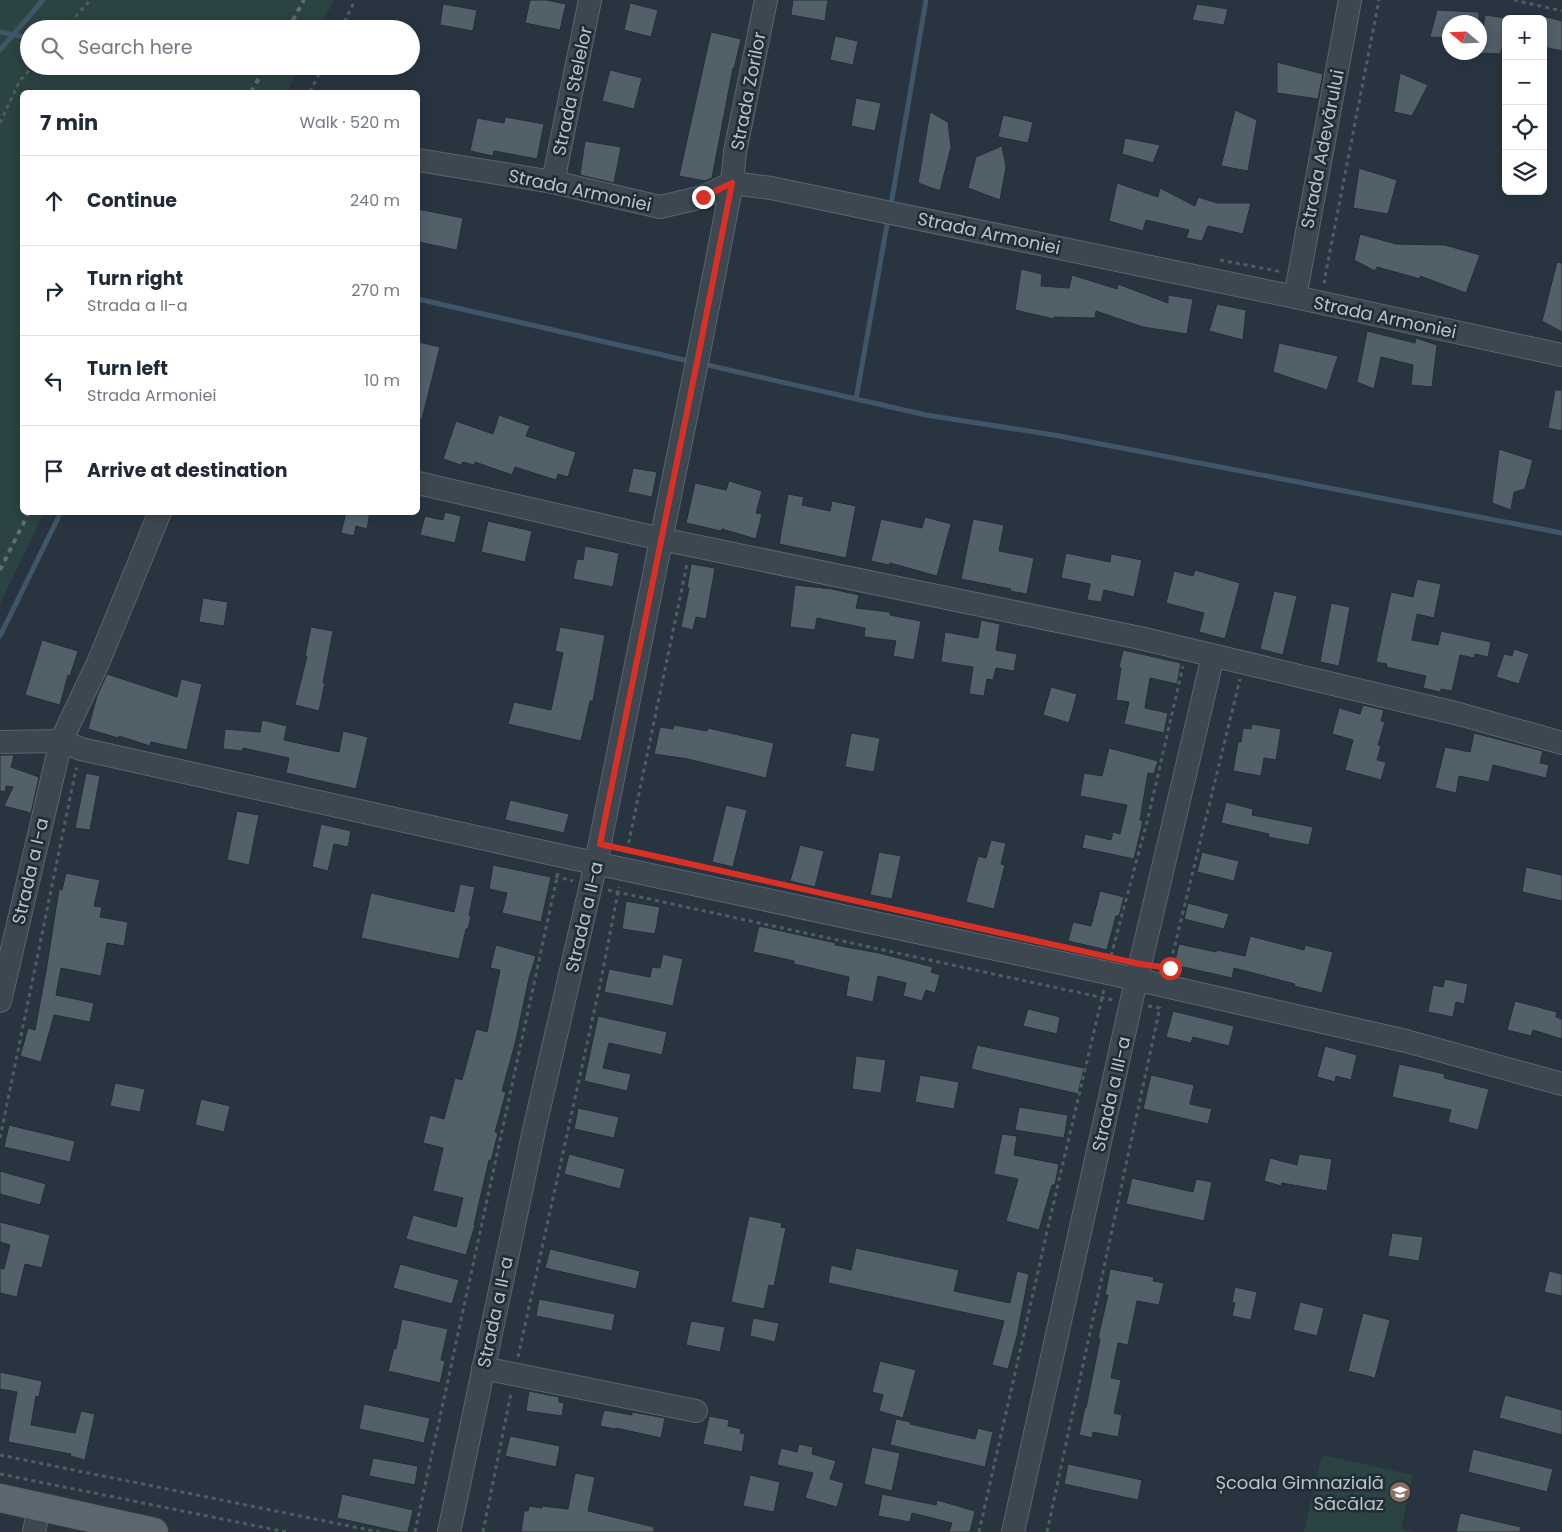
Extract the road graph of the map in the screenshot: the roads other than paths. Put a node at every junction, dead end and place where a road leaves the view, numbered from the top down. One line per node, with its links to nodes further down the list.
1 (590, 0): 5 (street, Strada Stelelor)
2 (766, 0): 6 (street, Strada Zorilor)
3 (1350, 0): 7 (street, Strada Adevărului)
4 (420, 160): 5 (street, Strada Armoniei)
5 (553, 182): 6 (street, Strada Armoniei)
6 (732, 183): 7 (street, Strada Armoniei); 11 (street, Strada a II-a)
7 (1295, 297): 8 (street, Strada Armoniei)
8 (1562, 355)
9 (420, 483): 11 (street)
10 (159, 515): 13 (street, Strada a I-a)
11 (661, 538): 12 (street); 16 (street, Strada a II-a)
12 (1212, 662): 15 (street); 17 (street, Strada a III-a)
13 (61, 741): 14 (street); 16 (street); 18 (street, Strada a I-a)
14 (0, 742)
15 (1562, 743)
16 (598, 853): 17 (street); 20 (street, Strada a II-a)
17 (1138, 972): 19 (street); 26 (street, Strada a III-a)
18 (0, 1001)
19 (1562, 1084)
20 (483, 1368): 21 (street); 25 (street, Strada a II-a)
21 (696, 1411)
22 (0, 1498): 23 (main road)
23 (36, 1519): 24 (main road)
24 (154, 1532)
25 (449, 1532)
26 (1014, 1532)

